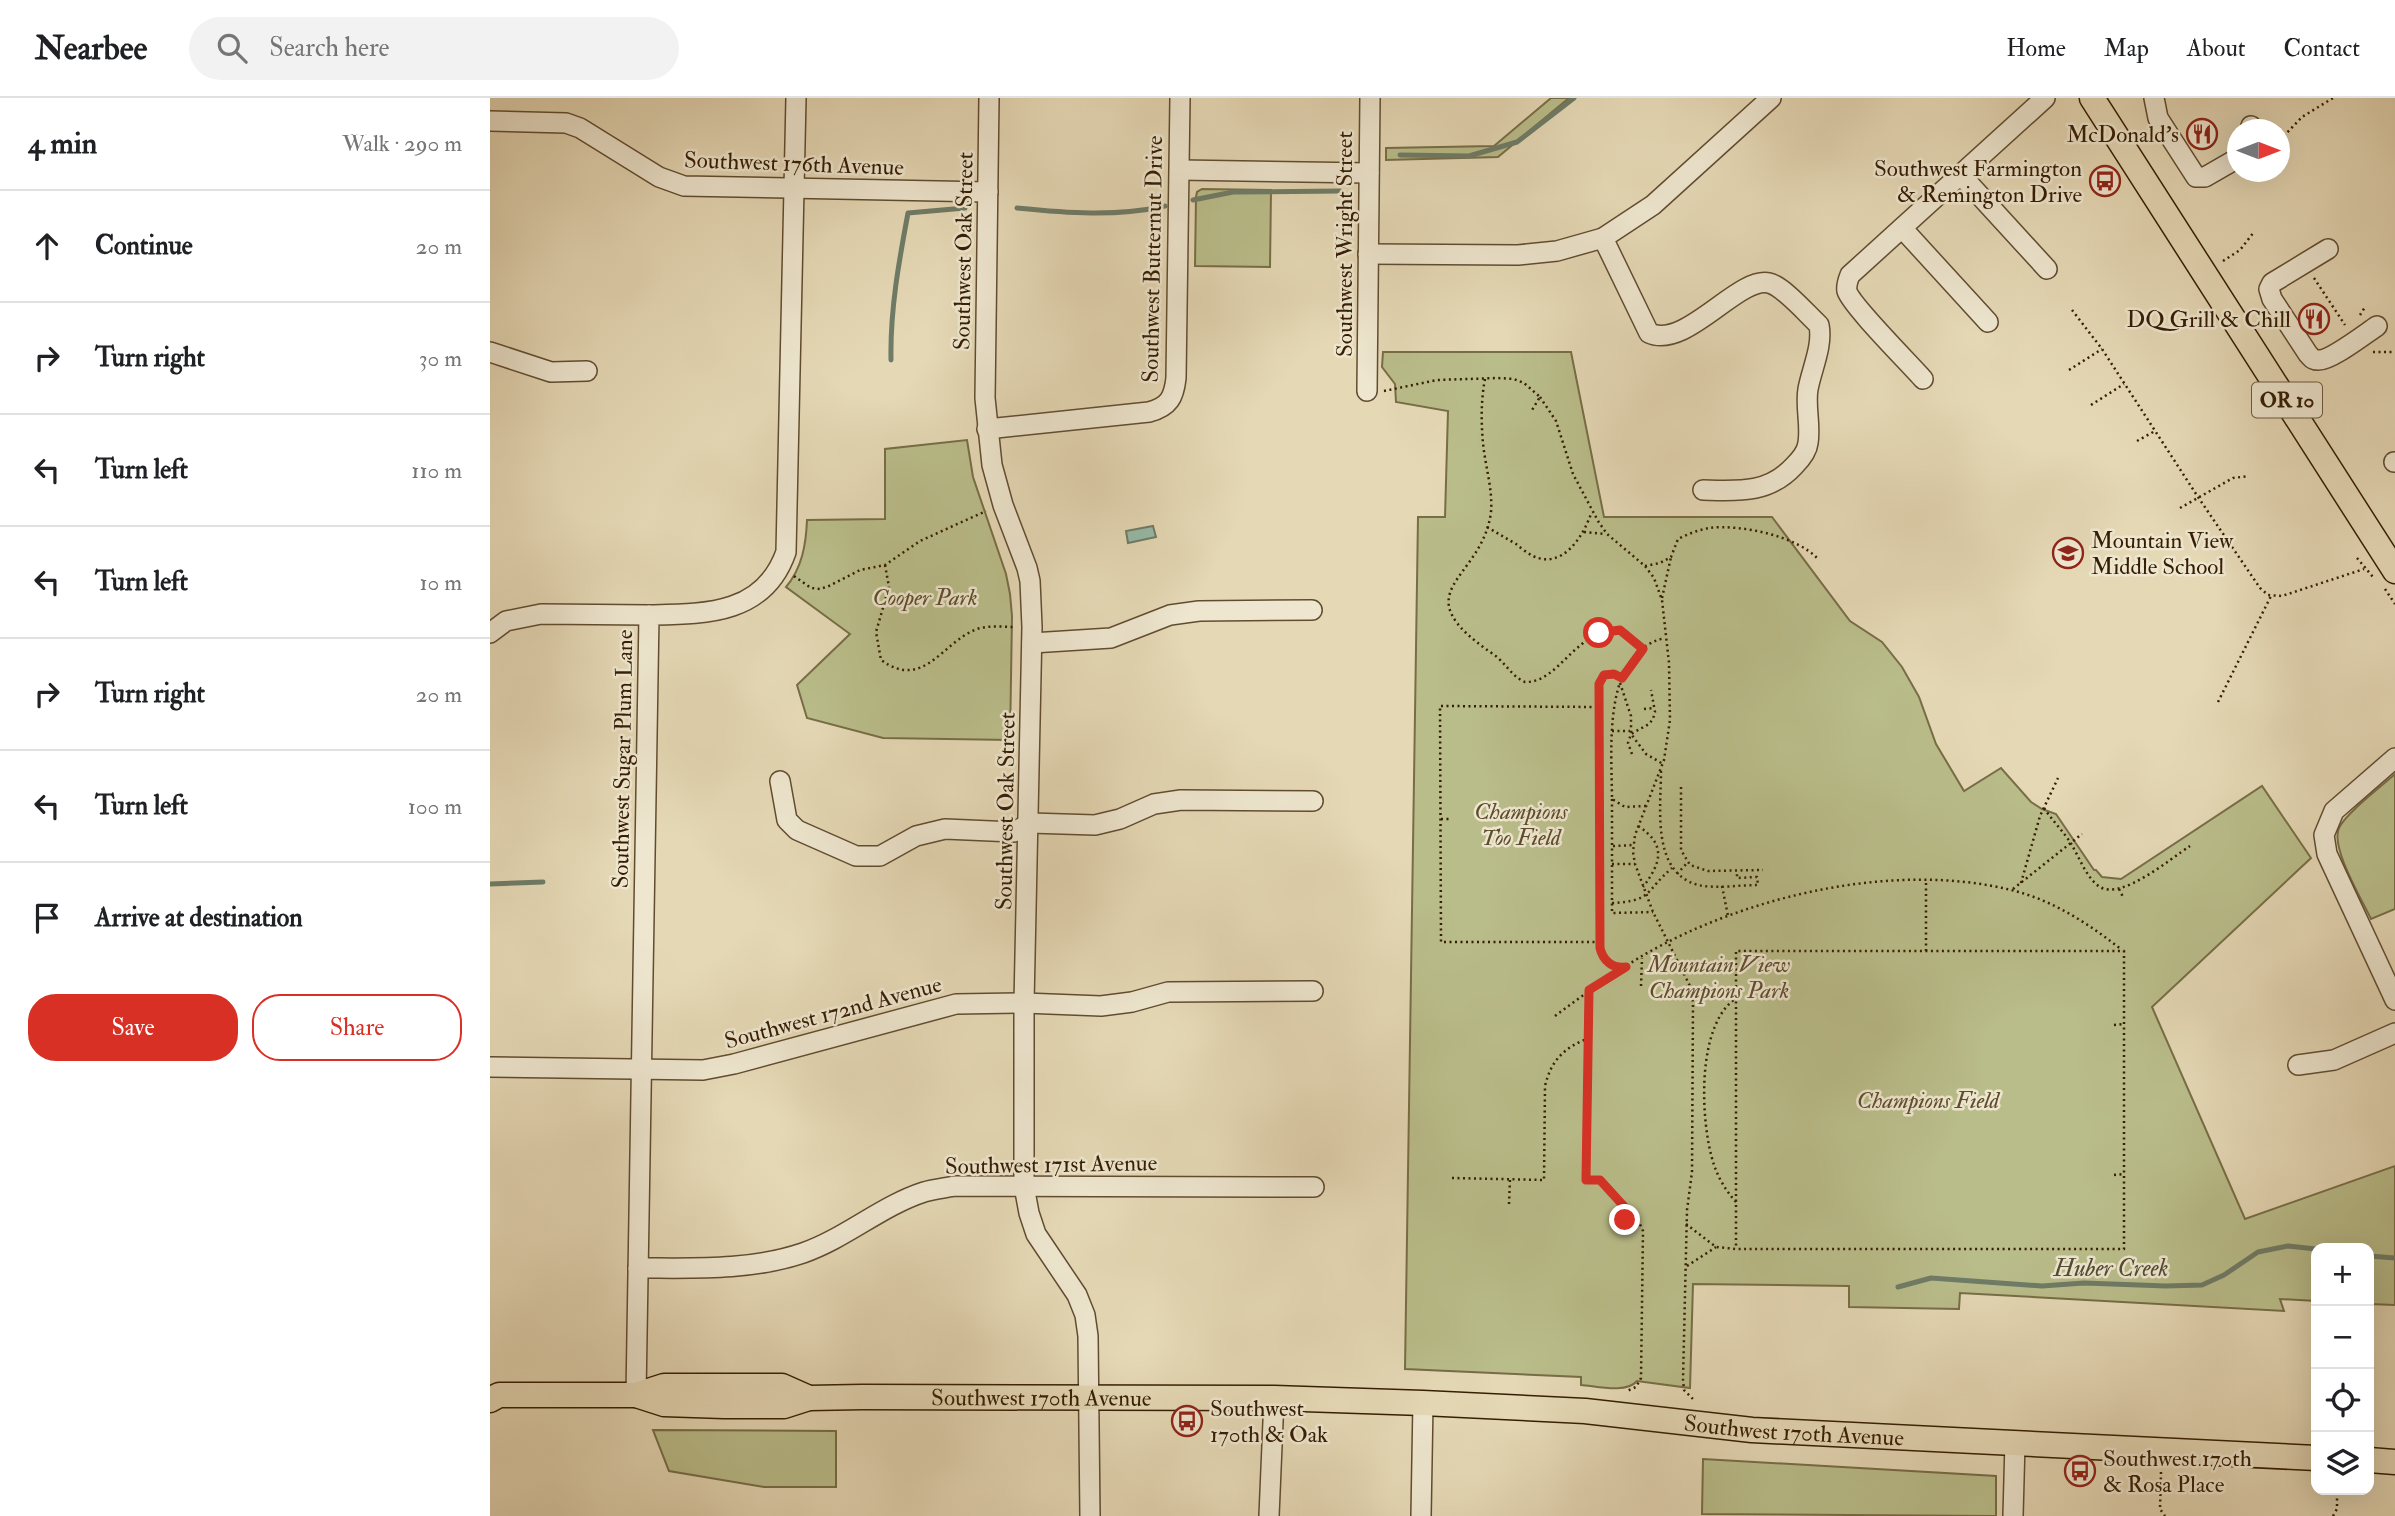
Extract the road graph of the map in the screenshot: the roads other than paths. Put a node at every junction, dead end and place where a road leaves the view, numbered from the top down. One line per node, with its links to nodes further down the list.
1 (796, 98): 14 (street, Southwest Sugar Plum Lane)
2 (989, 98): 15 (street, Southwest Oak Street)
3 (1180, 98): 11 (street, Southwest Butternut Drive)
4 (1370, 98): 12 (street, Southwest Wright Street)
5 (1771, 98): 17 (street)
6 (2045, 98): 13 (street)
7 (2092, 98): 29 (main road, OR 10)
8 (2154, 98): 10 (street)
9 (490, 121): 14 (street, Southwest 176th Avenue)
10 (2227, 164)
11 (1180, 170): 12 (street); 27 (street, Southwest Butternut Drive)
12 (1369, 173): 19 (street, Southwest Wright Street)
13 (1961, 175): 16 (street); 20 (street)
14 (796, 188): 15 (street, Southwest 176th Avenue); 31 (street, Southwest Sugar Plum Lane)
15 (988, 192): 27 (street, Southwest Oak Street)
16 (1902, 228): 21 (street); 25 (street)
17 (1603, 238): 19 (street); 28 (street)
18 (2324, 252): 22 (street)
19 (1368, 254): 26 (street, Southwest Wright Street)
20 (2047, 269)
21 (1988, 322)
22 (2377, 326)
23 (490, 352): 24 (street)
24 (587, 372)
25 (1923, 379)
26 (1367, 391)
27 (987, 429): 33 (street, Southwest Oak Street)
28 (1703, 490)
29 (2395, 571)
30 (1312, 610): 33 (street)
31 (649, 615): 32 (street); 44 (street, Southwest Sugar Plum Lane)
32 (490, 633)
33 (1032, 635): 37 (street, Southwest Oak Street)
34 (2395, 758): 39 (street)
35 (780, 782): 37 (street)
36 (1313, 801): 37 (street)
37 (1030, 823): 40 (street, Southwest Oak Street)
38 (1313, 991): 40 (street, Southwest 172nd Avenue)
39 (2395, 1000)
40 (1024, 1003): 44 (street, Southwest 172nd Avenue); 45 (street, Southwest Oak Street)
41 (2395, 1033): 42 (street)
42 (2298, 1065)
43 (490, 1067): 44 (street, Southwest 172nd Avenue)
44 (642, 1069): 47 (street, Southwest Sugar Plum Lane)
45 (1024, 1186): 46 (street, Southwest 171st Avenue); 47 (street, Southwest 171st Avenue); 50 (street, Southwest Oak Street)
46 (1314, 1187)
47 (638, 1268): 49 (street, Southwest Sugar Plum Lane)
48 (493, 1395): 49 (main road, Southwest 170th Avenue)
49 (636, 1395): 50 (main road, Southwest 170th Avenue)
50 (1089, 1398): 51 (main road, Southwest 170th Avenue); 57 (street, Southwest Oak Street)
51 (1273, 1398): 52 (main road, Southwest 170th Avenue); 58 (street)
52 (1423, 1403): 53 (main road, Southwest 170th Avenue); 59 (street)
53 (2015, 1442): 54 (main road, Southwest 170th Avenue); 60 (street)
54 (2311, 1458)
55 (2374, 1460): 56 (main road)
56 (2395, 1462)
57 (1090, 1516)
58 (1269, 1516)
59 (1421, 1516)
60 (2013, 1516)

